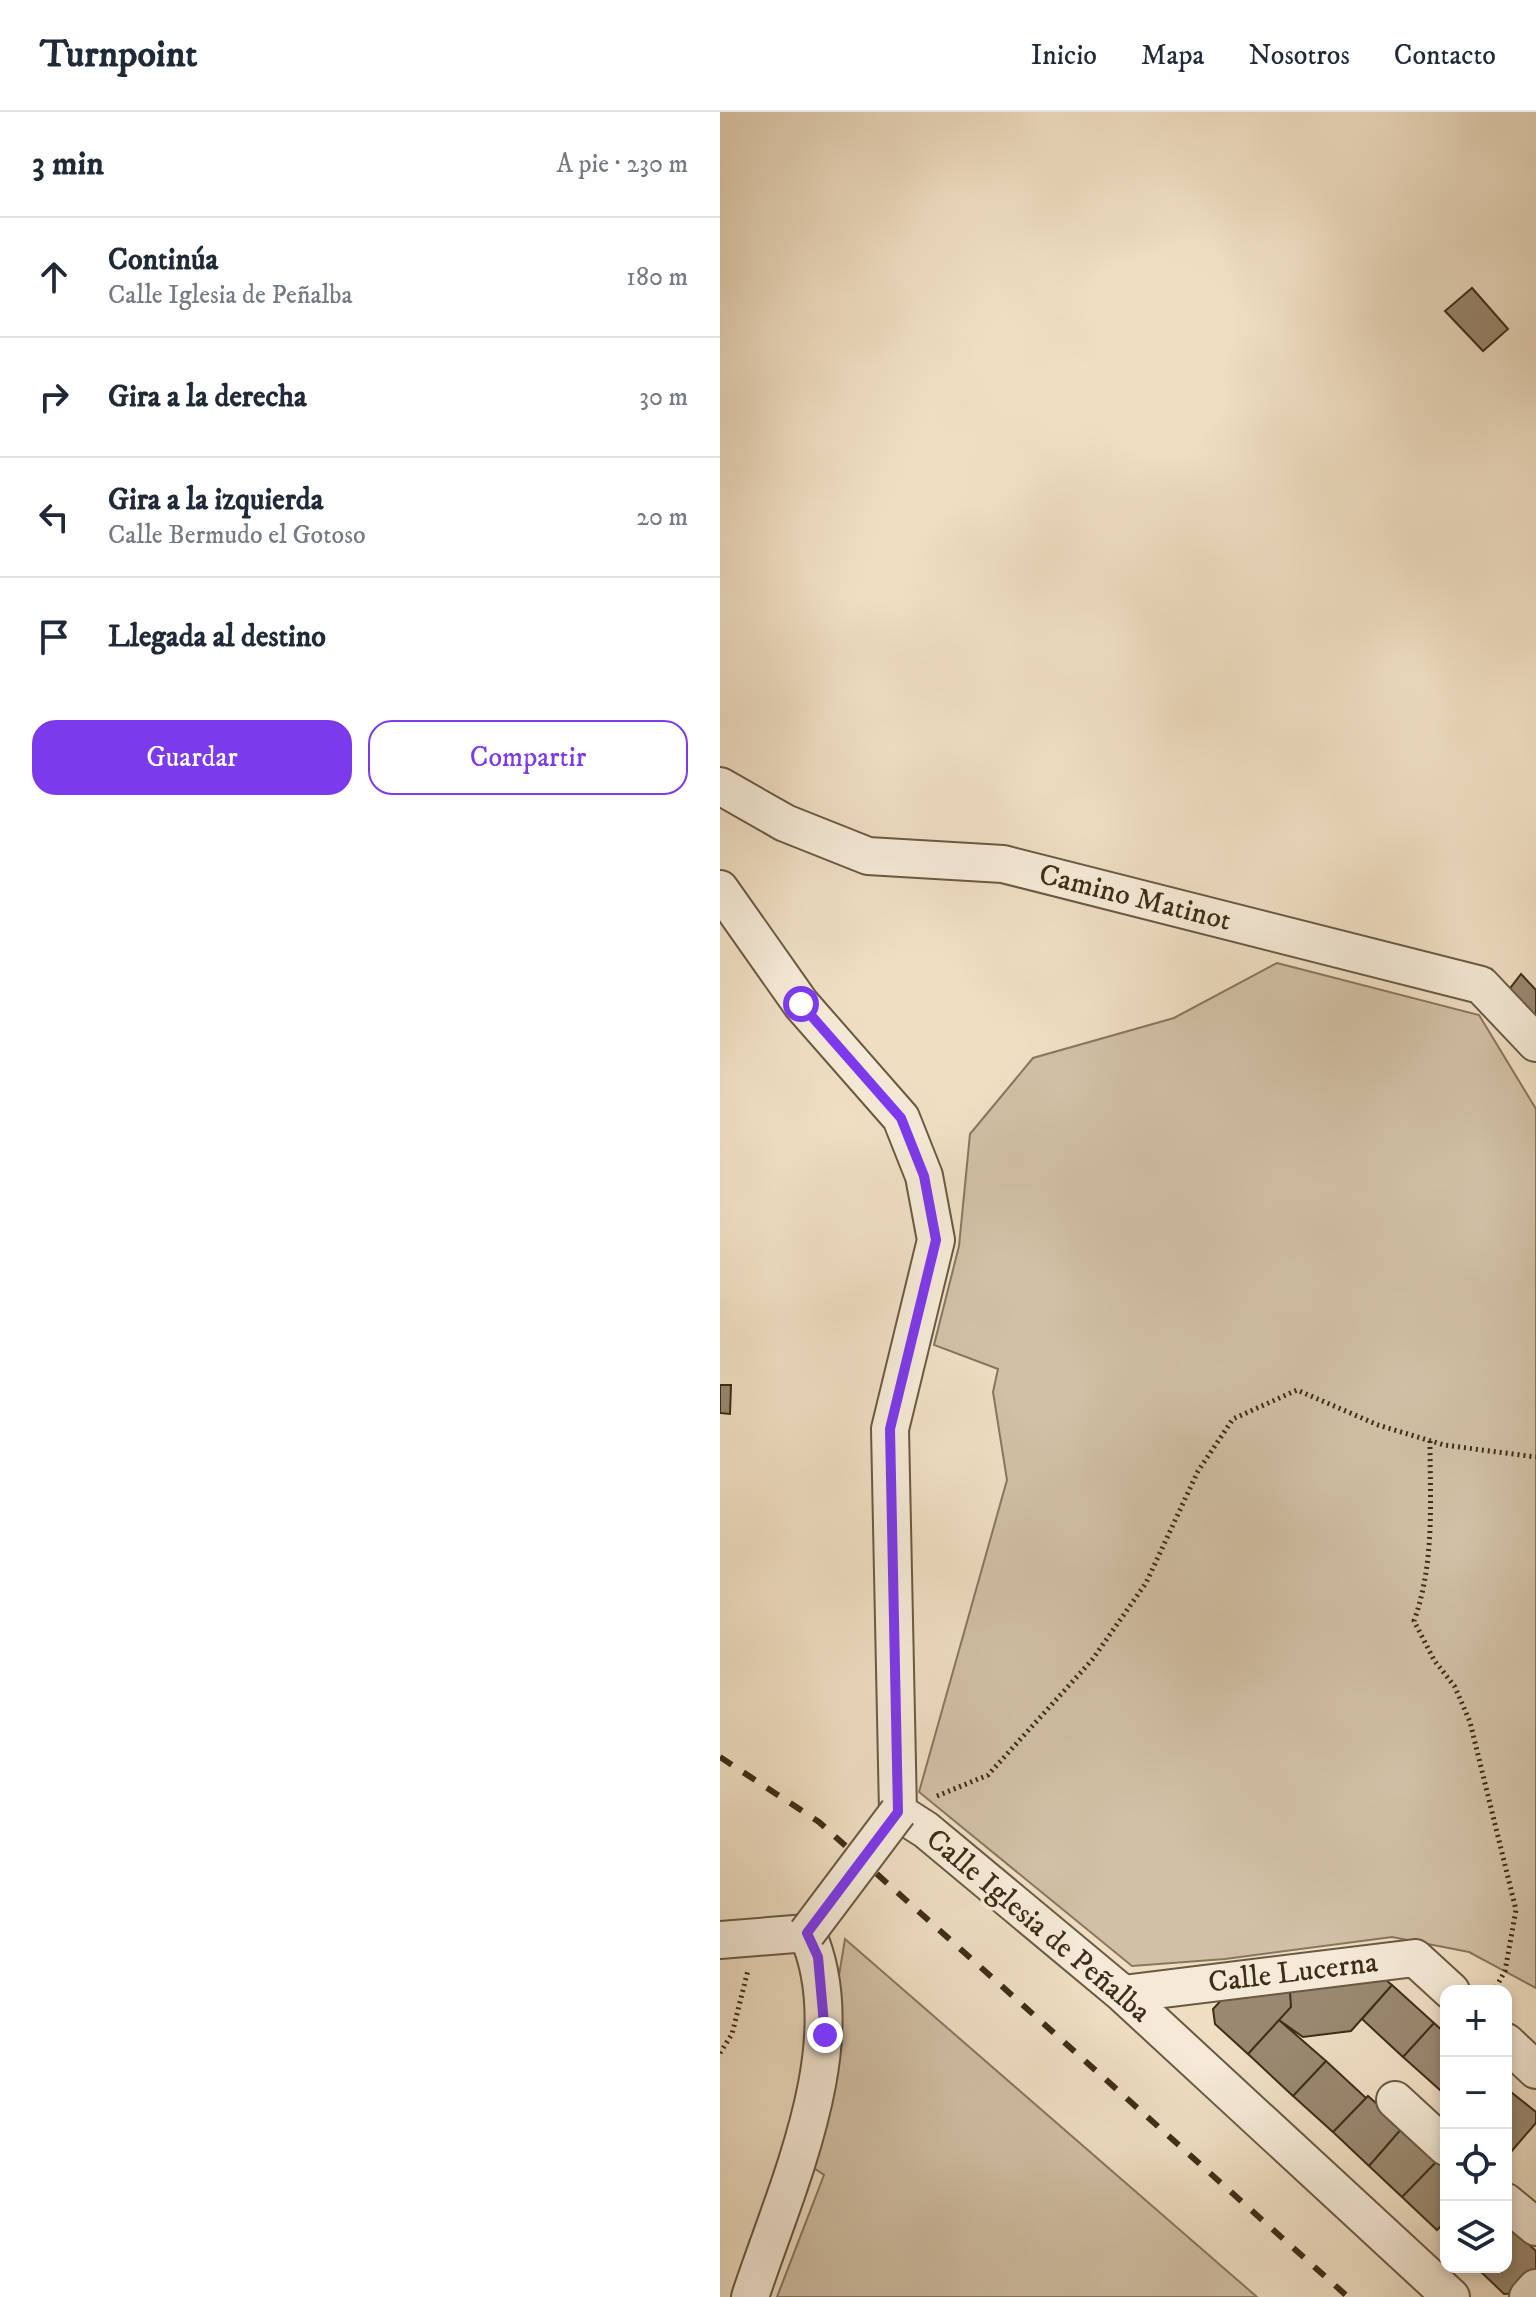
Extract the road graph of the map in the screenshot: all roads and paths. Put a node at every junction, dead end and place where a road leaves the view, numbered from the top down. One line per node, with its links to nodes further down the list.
1 (720, 786): 3 (street, Camino Matinot)
2 (720, 889): 6 (street, Calle Iglesia de Peñalba)
3 (1536, 1043)
4 (1430, 1441): 5 (path); 6 (path); 10 (path)
5 (1536, 1457)
6 (898, 1812): 7 (street, bridge); 11 (street, Calle Iglesia de Peñalba)
7 (807, 1933): 8 (street); 20 (street)
8 (736, 1939): 13 (path)
9 (1444, 1985): 11 (street, Calle Lucerna)
10 (1497, 1985)
11 (1123, 1994): 21 (street, Calle Iglesia de Peñalba)
12 (1512, 2048): 14 (street)
13 (720, 2053)
14 (1536, 2070)
15 (1395, 2100): 16 (street)
16 (1440, 2141)
17 (1512, 2207): 18 (street)
18 (1536, 2227)
19 (1536, 2288): 22 (street)
20 (750, 2297)
21 (1451, 2297)
22 (1528, 2297)

